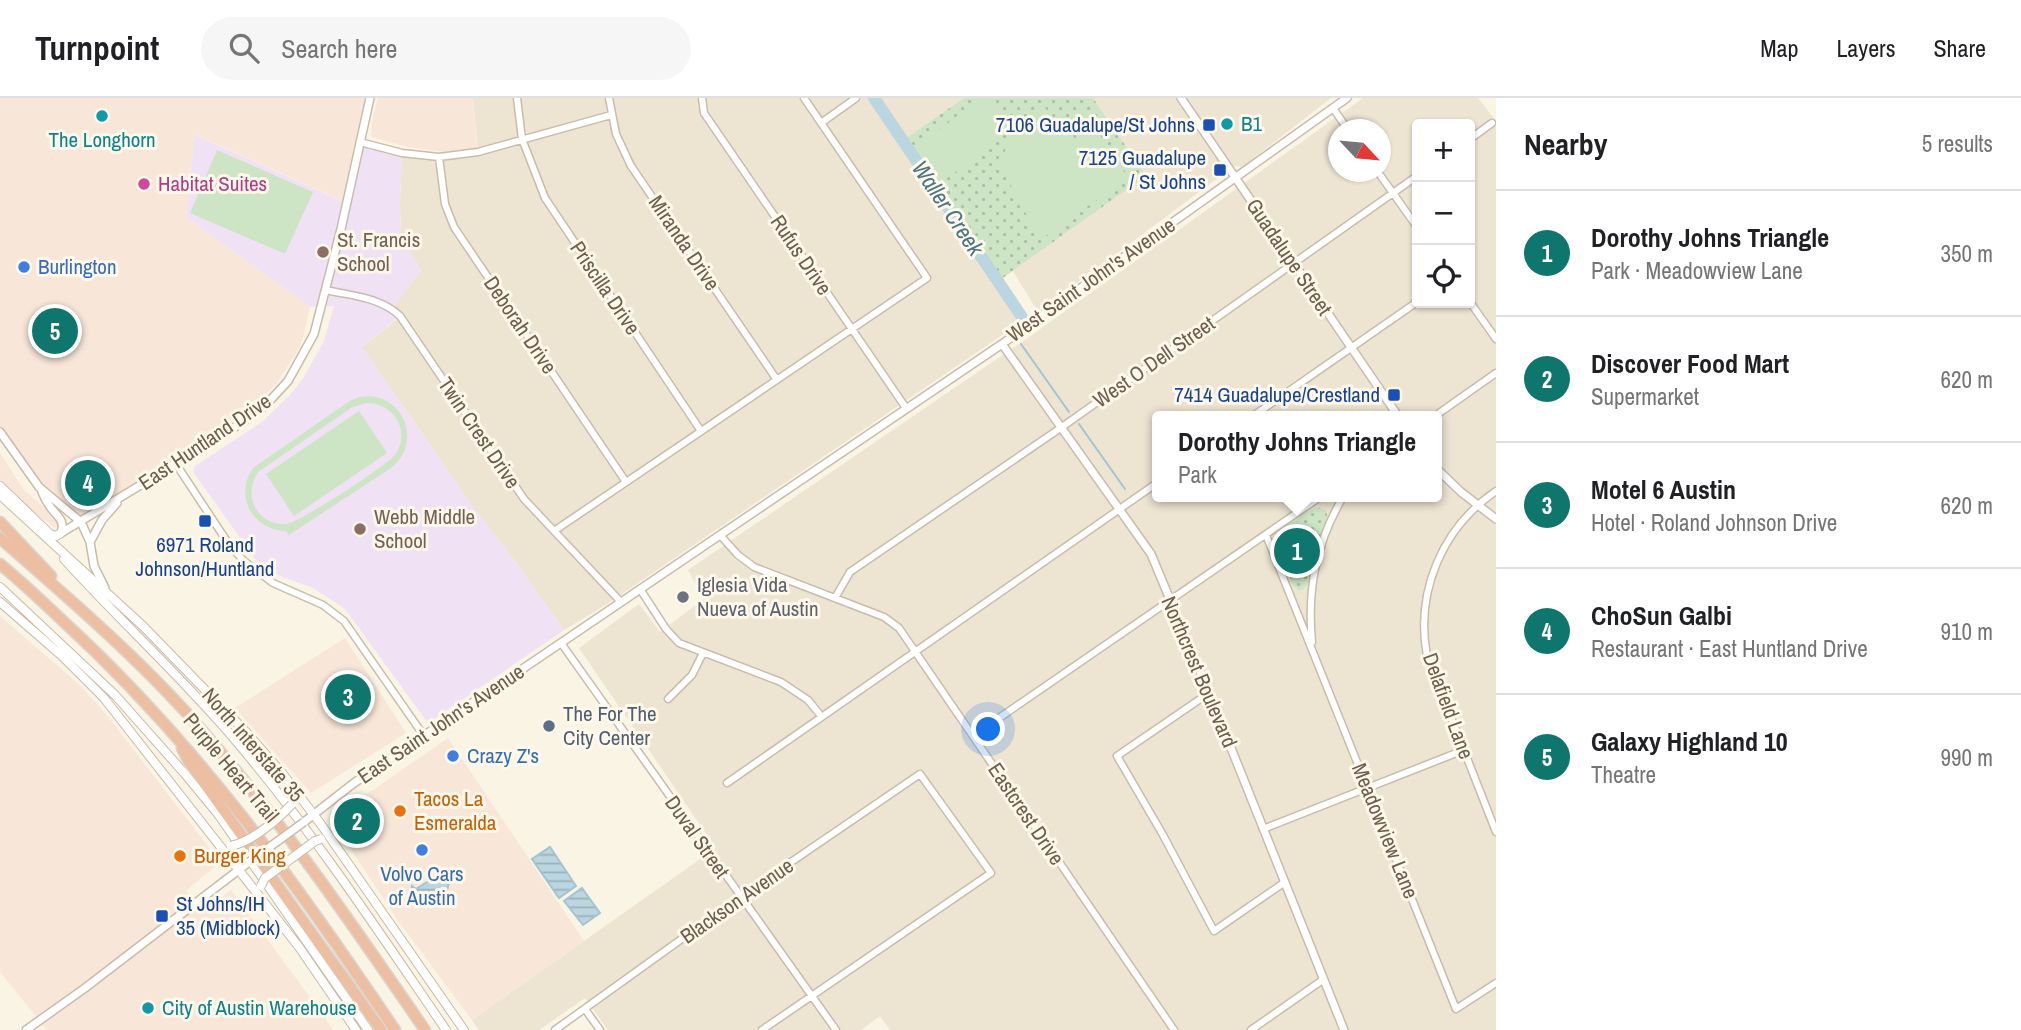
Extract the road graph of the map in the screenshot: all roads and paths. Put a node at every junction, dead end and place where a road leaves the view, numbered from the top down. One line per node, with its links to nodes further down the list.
1 (370, 98): 16 (street, East Huntland Drive)
2 (517, 98): 15 (street, Priscilla Drive)
3 (609, 98): 10 (street, Miranda Drive)
4 (702, 98): 27 (street, Rufus Drive)
5 (804, 98): 12 (street)
6 (856, 98): 12 (street)
7 (1181, 98): 18 (street, Guadalupe Street)
8 (1347, 98): 9 (street, West Saint John's Avenue)
9 (1333, 108): 11 (street); 18 (street, West Saint John's Avenue)
10 (611, 116): 15 (street); 32 (street, Miranda Drive)
11 (1340, 119)
12 (821, 123): 27 (street)
13 (1492, 123): 14 (street)
14 (1475, 135)
15 (522, 139): 17 (street); 38 (street, Priscilla Drive)
16 (360, 142): 17 (street); 24 (street, East Huntland Drive)
17 (439, 157): 43 (street, Deborah Drive)
18 (1236, 178): 23 (street, Guadalupe Street); 29 (street, West Saint John's Avenue)
19 (1412, 180): 21 (street, West O Dell Street)
20 (1386, 182): 21 (street)
21 (1394, 193): 22 (street); 23 (street, West O Dell Street)
22 (1412, 220)
23 (1293, 264): 30 (street, Guadalupe Street); 37 (street, West O Dell Street)
24 (326, 290): 41 (street, East Huntland Drive); 57 (street, Twin Crest Drive)
25 (1412, 305): 30 (street)
26 (1474, 308): 28 (street)
27 (852, 330): 32 (street); 33 (street, Rufus Drive)
28 (1496, 339)
29 (1002, 344): 33 (street, West Saint John's Avenue); 37 (street, Northcrest Boulevard)
30 (1351, 348): 34 (street); 35 (street, Guadalupe Street)
31 (1496, 373): 36 (street)
32 (777, 380): 38 (street)
33 (906, 408): 40 (street, West Saint John's Avenue)
34 (1260, 411)
35 (1395, 411)
36 (1442, 411)
37 (1062, 427): 53 (street, Northcrest Boulevard); 68 (street, West O Dell Street)
38 (701, 431): 43 (street)
39 (0, 432): 45 (street)
40 (833, 458): 59 (street, East Saint John's Avenue)
41 (176, 464): 49 (street, East Huntland Drive); 81 (street)
42 (1442, 474): 52 (street)
43 (626, 482): 57 (street)
44 (0, 486): 58 (main road)
45 (39, 487): 56 (street); 58 (street)
46 (1152, 487): 53 (street)
47 (1496, 491): 52 (street, Delafield Lane)
48 (0, 495): 62 (main road, North Interstate 35)
49 (121, 498): 56 (street, East Huntland Drive); 63 (street)
50 (1313, 502): 60 (street)
51 (1341, 502): 75 (street, Meadowview Lane)
52 (1476, 505): 54 (street); 83 (street, Delafield Lane)
53 (1120, 509): 72 (street, Northcrest Boulevard); 74 (street)
54 (1496, 519)
55 (0, 522): 67 (highway)
56 (81, 522): 58 (street, East Huntland Drive); 63 (street)
57 (554, 531): 71 (street, Twin Crest Drive)
58 (61, 533)
59 (720, 535): 66 (street, East Saint John's Avenue); 68 (street, Eastcrest Drive)
60 (1266, 535): 72 (street); 75 (street, Meadowview Lane)
61 (0, 538): 67 (highway, Purple Heart Trail)
62 (46, 538): 69 (main road, North Interstate 35); 106 (main road)
63 (90, 542): 69 (street)
64 (0, 564): 80 (highway, Purple Heart Trail)
65 (0, 587): 102 (main road)
66 (640, 589): 71 (street, East Saint John's Avenue); 76 (street)
67 (68, 598): 105 (highway, Purple Heart Trail)
68 (835, 598): 74 (street, Eastcrest Drive)
69 (114, 600): 86 (main road, North Interstate 35)
70 (0, 602): 90 (main road)
71 (621, 602): 73 (street, East Saint John's Avenue)
72 (1170, 602): 77 (street, Northcrest Boulevard); 82 (street)
73 (562, 643): 81 (street, East Saint John's Avenue); 95 (street, Duval Street)
74 (915, 651): 79 (street); 82 (street, Eastcrest Drive)
75 (1313, 652): 85 (street, Meadowview Lane)
76 (703, 653): 78 (street); 79 (street)
77 (1209, 692): 88 (street, Northcrest Boulevard); 93 (street)
78 (668, 699)
79 (821, 716): 84 (street)
80 (174, 734): 103 (highway); 104 (highway, Purple Heart Trail)
81 (424, 736): 87 (street, East Saint John's Avenue)
82 (972, 736): 112 (street, Eastcrest Drive)
83 (1464, 750): 85 (street); 89 (street, Delafield Lane)
84 (727, 783)
85 (1368, 789): 88 (street); 97 (street, Meadowview Lane)
86 (295, 791): 87 (main road, North Interstate 35); 90 (main road, bridge)
87 (314, 815): 91 (main road, North Interstate 35); 92 (street, East Saint John's Avenue, bridge)
88 (1263, 829): 93 (street, Northcrest Boulevard)
89 (1496, 832)
90 (216, 841): 92 (main road)
91 (334, 843): 94 (main road, bridge); 107 (main road, North Interstate 35)
92 (238, 871): 94 (main road); 100 (street, East Saint John's Avenue)
93 (1285, 882): 96 (street, Northcrest Boulevard)
94 (260, 897): 101 (main road)
95 (740, 897): 98 (street, Duval Street); 98 (street, Blackson Avenue); 99 (street, Blackson Avenue)
96 (1324, 979): 113 (street); 114 (street, Northcrest Boulevard)
97 (1496, 983)
98 (811, 996): 110 (street); 111 (street, Duval Street)
99 (585, 1009): 108 (street, Blackson Avenue); 109 (street)
100 (26, 1030)
101 (356, 1030)
102 (368, 1030)
103 (382, 1030)
104 (395, 1030)
105 (425, 1030)
106 (446, 1030)
107 (464, 1030)
108 (555, 1030)
109 (600, 1030)
110 (762, 1030)
111 (835, 1030)
112 (1174, 1030)
113 (1251, 1030)
114 (1344, 1030)

